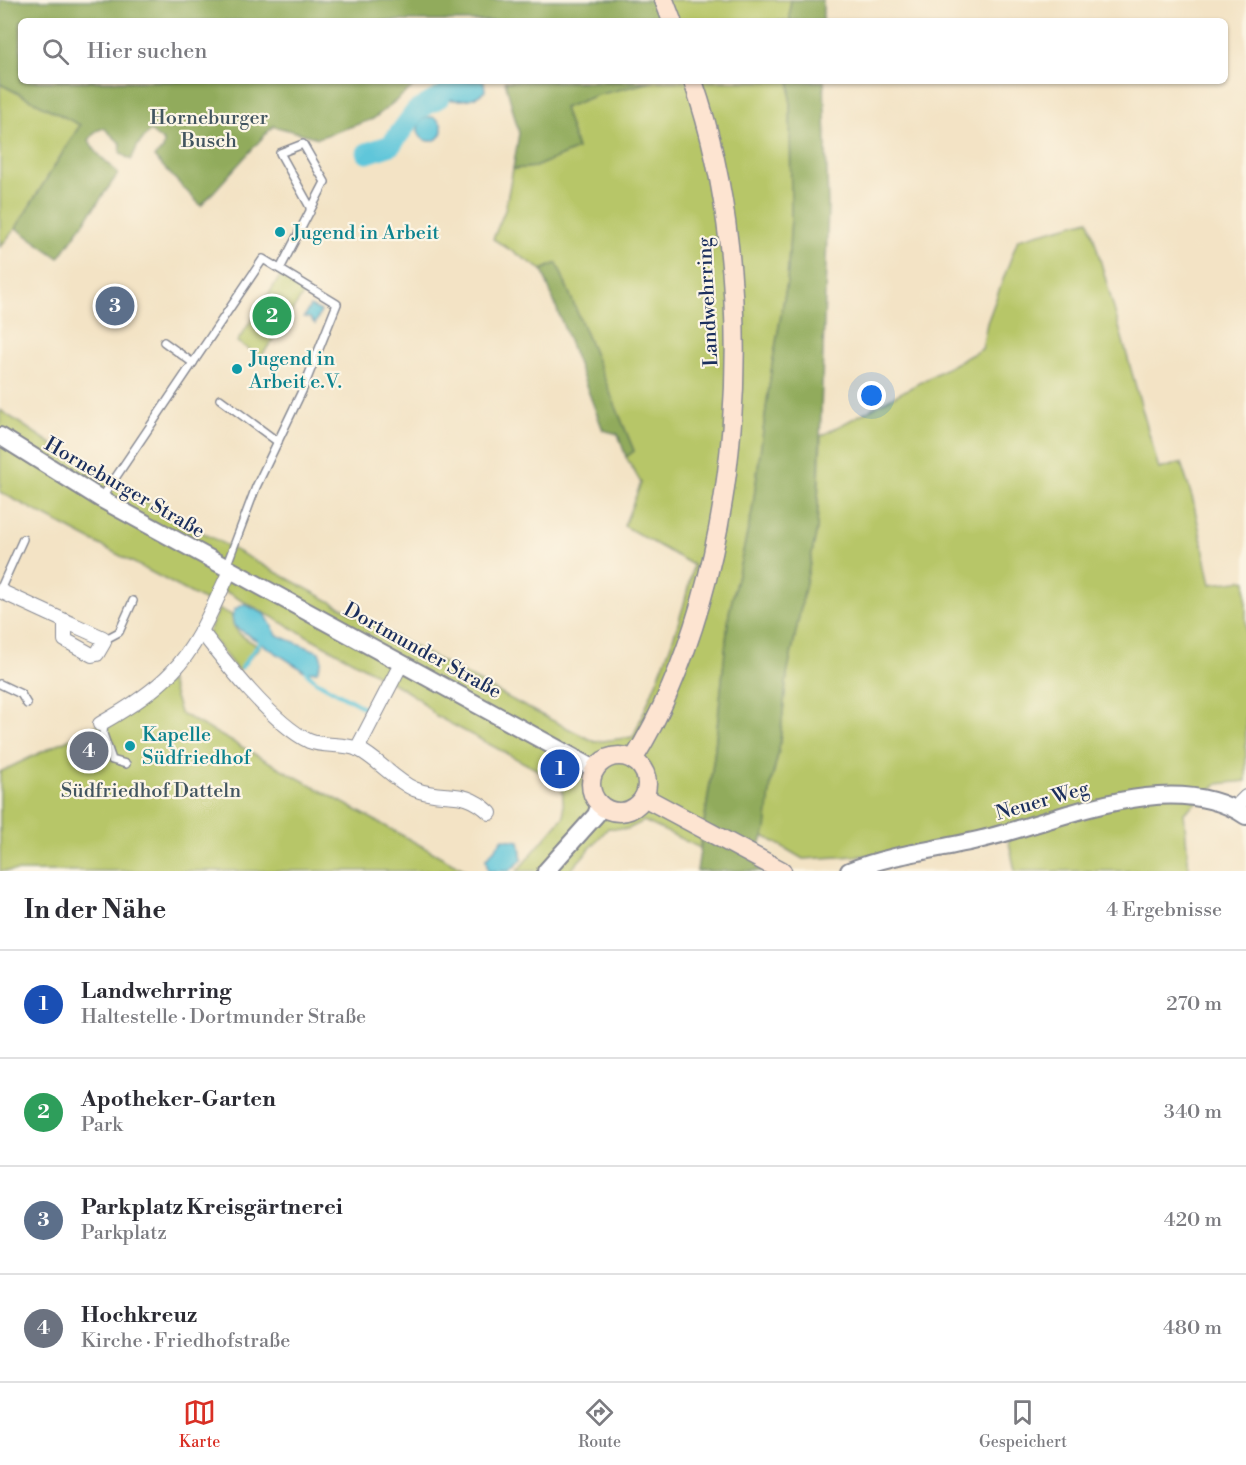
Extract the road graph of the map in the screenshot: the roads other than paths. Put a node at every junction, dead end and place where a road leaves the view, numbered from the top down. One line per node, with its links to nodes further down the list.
1 (664, 0): 2 (main road)
2 (671, 18)
3 (694, 84): 23 (main road, Landwehrring)
4 (310, 212): 4 (lane); 5 (lane)
5 (280, 270): 7 (lane); 10 (lane)
6 (164, 342): 7 (lane)
7 (193, 363): 11 (lane)
8 (220, 399): 10 (lane)
9 (0, 436): 11 (street, Horneburger Straße)
10 (278, 442): 13 (lane)
11 (100, 499): 13 (street, Horneburger Straße)
12 (23, 539): 14 (lane)
13 (228, 570): 16 (street); 18 (street, Dortmunder Straße)
14 (0, 591): 17 (street)
15 (133, 600): 17 (lane)
16 (201, 631): 21 (street); 22 (street)
17 (104, 640)
18 (401, 664): 22 (street); 25 (street, Dortmunder Straße)
19 (0, 684): 20 (lane)
20 (27, 704)
21 (102, 722): 24 (lane)
22 (357, 749): 29 (street)
23 (633, 760): 25 (main road); 26 (main road)
24 (126, 764)
25 (595, 769): 27 (main road)
26 (644, 796): 27 (main road); 31 (main road)
27 (600, 804): 30 (street)
28 (1242, 807): 32 (street, Neuer Weg)
29 (490, 813)
30 (546, 871)
31 (782, 871)
32 (849, 871)

